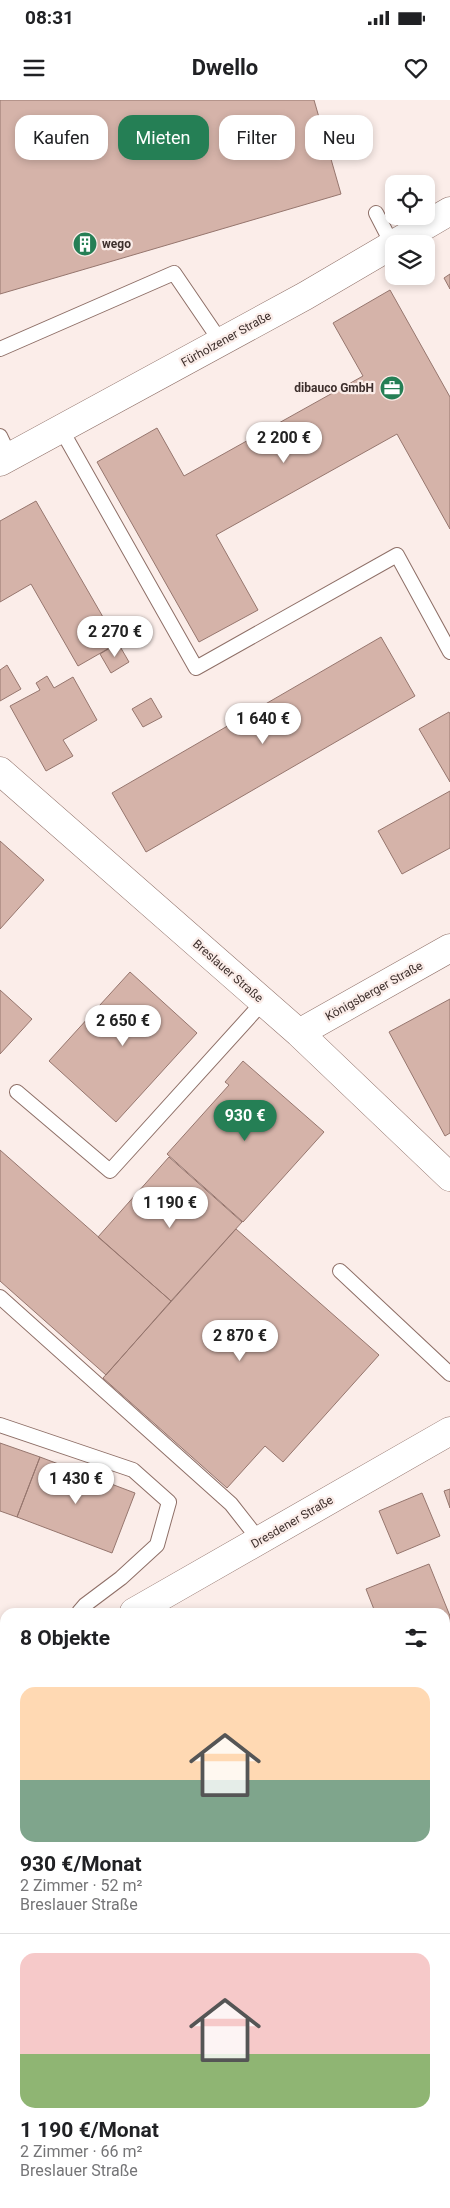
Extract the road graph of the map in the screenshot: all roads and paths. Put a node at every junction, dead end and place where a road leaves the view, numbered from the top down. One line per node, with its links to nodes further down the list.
1 (450, 211): 4 (street, Fürholzener Straße)
2 (376, 212): 3 (lane)
3 (388, 235)
4 (408, 235)
5 (385, 248): 6 (street, Fürholzener Straße)
6 (221, 342): 7 (lane); 8 (street, Fürholzener Straße)
7 (0, 349)
8 (62, 430): 9 (street, Fürholzener Straße); 10 (lane)
9 (3, 452)
10 (450, 652)
11 (0, 771): 13 (street, Breslauer Straße)
12 (450, 948): 14 (street, Königsberger Straße)
13 (263, 1002): 14 (street, Breslauer Straße); 15 (lane)
14 (299, 1033): 16 (street, Breslauer Straße)
15 (16, 1092)
16 (450, 1177)
17 (340, 1271): 19 (lane)
18 (0, 1297): 22 (lane)
19 (450, 1374)
20 (0, 1425): 23 (lane)
21 (450, 1432): 22 (street, Dresdener Straße)
22 (260, 1541): 24 (street, Dresdener Straße)
23 (82, 1608)
24 (141, 1608)

